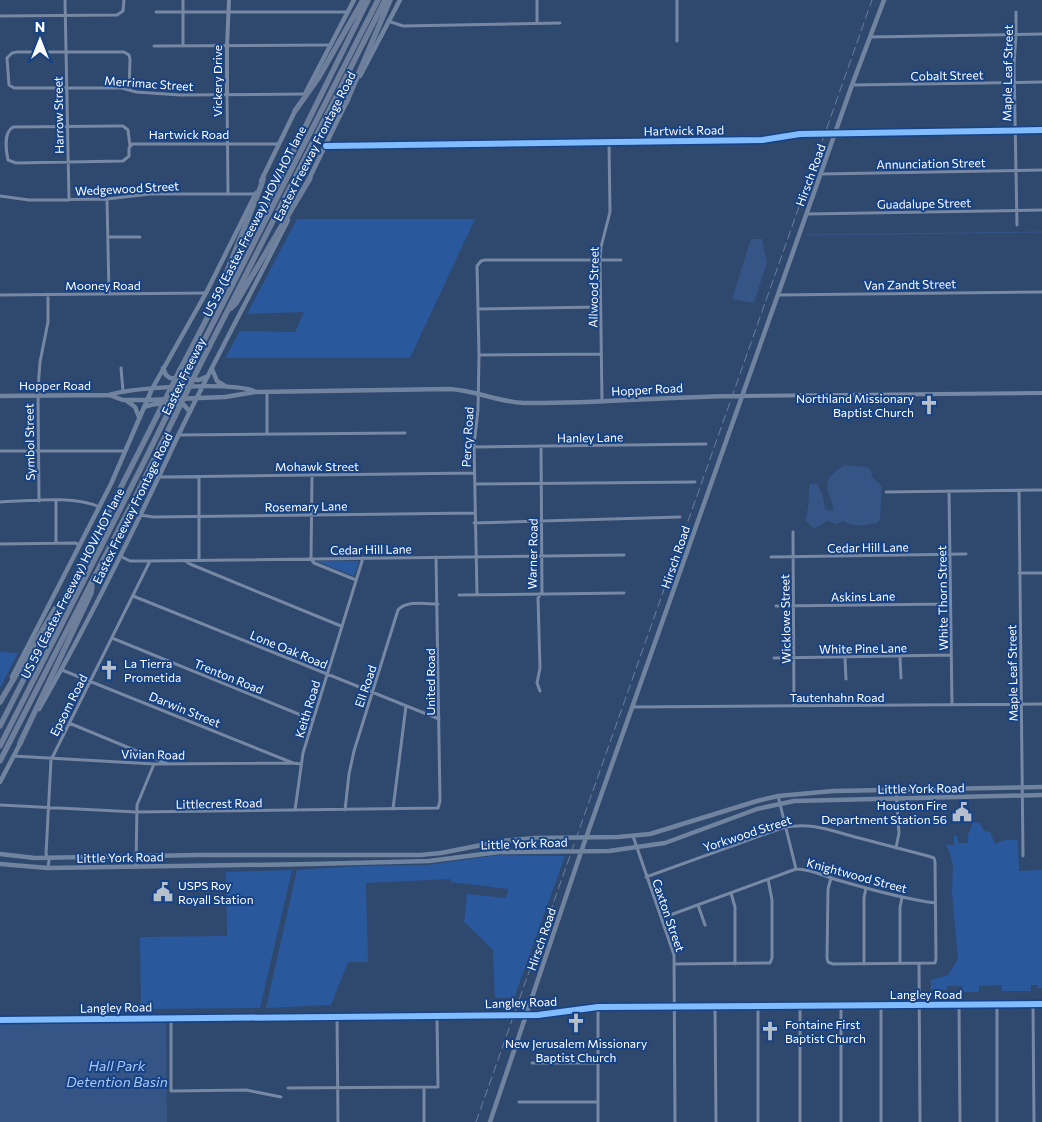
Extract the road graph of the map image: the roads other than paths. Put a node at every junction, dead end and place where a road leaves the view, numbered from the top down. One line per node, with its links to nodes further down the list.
1 (66, 0): 20 (street, Harrow Street)
2 (124, 0): 20 (street)
3 (183, 0): 16 (street)
4 (229, 0): 17 (street, Vickery Drive)
5 (354, 0): 18 (main road)
6 (363, 0): 42 (highway)
7 (368, 0): 80 (highway, Eastex Freeway)
8 (378, 0): 195 (highway, US 59 (Eastex Freeway) HOV/HOT lane, bridge)
9 (385, 0): 79 (highway, Eastex Freeway)
10 (390, 0): 41 (highway)
11 (400, 0): 22 (main road, Eastex Freeway Frontage Road)
12 (536, 0): 23 (street)
13 (676, 0): 28 (street)
14 (884, 0): 27 (main road, Hirsch Road)
15 (156, 12): 16 (street)
16 (183, 12): 17 (street); 31 (street)
17 (229, 12): 18 (street); 32 (street, Vickery Drive)
18 (348, 12): 29 (main road)
19 (1016, 12): 25 (street, Maple Leaf Street)
20 (66, 15): 21 (street); 33 (street, Harrow Street)
21 (0, 16)
22 (388, 21): 23 (street); 41 (main road, Eastex Freeway Frontage Road)
23 (537, 23): 24 (street)
24 (560, 23)
25 (1016, 34): 26 (street); 27 (street); 34 (street, Maple Leaf Street)
26 (1042, 34)
27 (869, 37): 36 (main road, Hirsch Road)
28 (677, 42)
29 (330, 45): 32 (street); 40 (main road)
30 (154, 46): 31 (street)
31 (183, 46): 32 (street)
32 (227, 46): 39 (street, Vickery Drive)
33 (66, 52): 37 (street, Harrow Street); 37 (street, Merrimac Street); 38 (street)
34 (1014, 82): 35 (street, Cobalt Street); 36 (street, Cobalt Street); 44 (street, Maple Leaf Street)
35 (1042, 82)
36 (852, 85): 46 (main road, Hirsch Road)
37 (67, 88): 38 (street, Merrimac Street); 43 (street, Harrow Street)
38 (129, 89): 39 (street, Merrimac Street)
39 (227, 94): 40 (street, Merrimac Street); 48 (street, Vickery Drive)
40 (305, 94): 42 (main road)
41 (346, 103): 51 (main road, Eastex Freeway Frontage Road)
42 (295, 111): 49 (main road)
43 (68, 126): 50 (street); 52 (street, Harrow Street); 52 (street)
44 (1015, 130): 45 (street, Hartwick Road); 46 (street, Hartwick Road); 54 (street, Maple Leaf Street)
45 (1042, 130)
46 (835, 133): 47 (street, Hartwick Road); 55 (main road, Hirsch Road)
47 (609, 143): 51 (street, Hartwick Road); 69 (street, Allwood Street)
48 (227, 144): 49 (street, Hartwick Road); 50 (street, Hartwick Road); 58 (street, Vickery Drive)
49 (279, 144): 57 (main road)
50 (130, 146): 52 (street)
51 (326, 146): 56 (main road, Eastex Freeway Frontage Road)
52 (68, 163): 62 (street, Harrow Street)
53 (1042, 170): 54 (street, Annunciation Street)
54 (1016, 171): 55 (street, Annunciation Street); 63 (street, Maple Leaf Street)
55 (821, 174): 65 (main road, Hirsch Road)
56 (310, 178): 79 (highway); 85 (main road, Eastex Freeway Frontage Road)
57 (263, 179): 59 (main road); 80 (highway)
58 (228, 193): 59 (street, Wedgewood Street); 61 (street, Wedgewood Street)
59 (255, 194): 72 (main road)
60 (0, 196): 62 (street, Wedgewood Street)
61 (107, 199): 62 (street, Wedgewood Street); 67 (street)
62 (69, 200)
63 (1017, 210): 64 (street, Guadalupe Street); 65 (street, Guadalupe Street); 66 (street, Maple Leaf Street)
64 (1042, 210)
65 (806, 214): 76 (main road, Hirsch Road)
66 (1017, 225)
67 (108, 237): 68 (street); 74 (street)
68 (140, 237)
69 (600, 260): 70 (street); 77 (street, Allwood Street); 78 (street, Percy Road)
70 (621, 260)
71 (1042, 292): 76 (street, Van Zandt Street)
72 (206, 293): 74 (street, Mooney Road); 84 (main road)
73 (48, 294): 74 (street, Mooney Road); 75 (street, Mooney Road); 95 (street, Symbol Street)
74 (109, 294)
75 (0, 295)
76 (778, 295): 98 (main road, Hirsch Road)
77 (600, 307): 78 (street); 81 (street, Allwood Street)
78 (478, 309): 82 (street, Percy Road)
79 (226, 313): 157 (highway, Eastex Freeway, bridge)
80 (203, 327): 164 (highway, Eastex Freeway, bridge)
81 (601, 354): 82 (street); 102 (street, Allwood Street)
82 (479, 355): 93 (street, Percy Road)
83 (121, 368): 90 (street)
84 (163, 368): 86 (main road); 89 (main road)
85 (212, 369): 86 (main road, Eastex Freeway Frontage Road); 88 (main road)
86 (209, 375): 87 (main road, Eastex Freeway Frontage Road)
87 (202, 387): 88 (main road, Hopper Road); 89 (main road, Hopper Road); 99 (main road, Eastex Freeway Frontage Road)
88 (226, 387): 91 (main road, Hopper Road)
89 (152, 389): 90 (main road, Hopper Road); 101 (main road)
90 (123, 390): 96 (main road, Hopper Road)
91 (255, 392): 92 (main road, Hopper Road); 99 (main road, Hopper Road)
92 (267, 392): 93 (main road, Hopper Road); 107 (street)
93 (478, 392): 102 (main road, Hopper Road); 111 (street, Percy Road)
94 (1042, 393): 98 (street, Hopper Road)
95 (38, 395): 96 (main road, Hopper Road); 97 (main road, Hopper Road); 113 (street, Symbol Street)
96 (109, 395): 100 (main road, Hopper Road)
97 (0, 396)
98 (743, 396): 102 (main road, Hopper Road); 189 (main road, Hirsch Road)
99 (197, 397): 101 (main road, Hopper Road); 104 (main road, Eastex Freeway Frontage Road)
100 (126, 400): 101 (main road, Hopper Road); 105 (main road)
101 (148, 400): 103 (main road)
102 (602, 402)
103 (142, 411): 104 (main road); 105 (main road)
104 (190, 412): 108 (main road, Eastex Freeway Frontage Road)
105 (140, 416): 114 (main road)
106 (404, 433): 107 (street)
107 (267, 434): 108 (street)
108 (178, 435): 118 (main road, Eastex Freeway Frontage Road)
109 (706, 444): 110 (street, Hanley Lane)
110 (541, 446): 111 (street, Hanley Lane); 121 (street, Warner Road)
111 (474, 447): 115 (street, Percy Road)
112 (0, 451): 113 (street)
113 (38, 451): 114 (street); 126 (street, Symbol Street)
114 (124, 451): 129 (main road)
115 (474, 473): 117 (street, Mohawk Street); 120 (street, Percy Road)
116 (199, 476): 117 (street, Mohawk Street); 118 (street, Mohawk Street); 133 (street)
117 (312, 476): 131 (street)
118 (160, 477): 132 (main road, Eastex Freeway Frontage Road)
119 (695, 482): 121 (street)
120 (475, 484): 121 (street); 130 (street, Percy Road)
121 (541, 484): 135 (street, Warner Road)
122 (1019, 490): 123 (street); 124 (street); 155 (street, Maple Leaf Street)
123 (1042, 490)
124 (949, 491): 125 (street); 141 (street, White Thorn Street)
125 (886, 492)
126 (39, 501): 127 (street); 128 (street)
127 (56, 501): 129 (street); 138 (street)
128 (0, 502)
129 (99, 507): 140 (main road)
130 (474, 513): 131 (street, Rosemary Lane); 136 (street, Percy Road)
131 (312, 514): 133 (street, Rosemary Lane); 151 (street)
132 (139, 515): 133 (street, Rosemary Lane); 144 (main road, Eastex Freeway Frontage Road)
133 (199, 517): 153 (street)
134 (680, 517): 135 (street)
135 (542, 521): 136 (street); 146 (street, Warner Road)
136 (474, 522): 145 (street, Percy Road)
137 (792, 532): 150 (street, Wicklowe Street)
138 (56, 543): 139 (street); 140 (street)
139 (0, 544)
140 (80, 545): 183 (main road)
141 (950, 554): 142 (street, Cedar Hill Lane); 150 (street, Cedar Hill Lane); 166 (street, White Thorn Street)
142 (966, 554)
143 (624, 555): 146 (street, Cedar Hill Lane)
144 (120, 556): 154 (street, Cedar Hill Lane); 176 (main road, Eastex Freeway Frontage Road)
145 (476, 556): 146 (street, Cedar Hill Lane); 147 (street, Cedar Hill Lane); 161 (street, Percy Road)
146 (542, 556): 162 (street, Warner Road)
147 (436, 557): 148 (street, Cedar Hill Lane); 165 (street, United Road)
148 (363, 558): 151 (street, Cedar Hill Lane); 158 (street, Keith Road)
149 (771, 558): 150 (street, Cedar Hill Lane)
150 (793, 558): 168 (street, Wicklowe Street)
151 (311, 559): 153 (street, Cedar Hill Lane); 158 (street)
152 (184, 560): 153 (street, Cedar Hill Lane); 154 (street, Cedar Hill Lane); 169 (street)
153 (199, 560)
154 (150, 561): 163 (street, Epsom Road)
155 (1019, 573): 156 (street); 184 (street, Maple Leaf Street)
156 (1042, 573)
157 (93, 579): 194 (highway); 198 (highway, Eastex Freeway)
158 (356, 580): 169 (street, Keith Road)
159 (624, 593): 162 (street)
160 (459, 595): 161 (street)
161 (477, 595): 162 (street)
162 (540, 595): 181 (street, Warner Road)
163 (133, 596): 170 (street, Epsom Road); 177 (street, Lone Oak Road)
164 (63, 601): 183 (highway); 193 (highway, Eastex Freeway)
165 (438, 604): 182 (street, Ell Road); 190 (street, United Road)
166 (950, 604): 168 (street, Askins Lane); 171 (street, White Thorn Street)
167 (776, 606): 168 (street, Askins Lane)
168 (793, 606): 174 (street, Wicklowe Street)
169 (341, 626): 177 (street, Keith Road)
170 (112, 638): 180 (street, Epsom Road); 191 (street, Trenton Road)
171 (952, 655): 172 (street, White Pine Lane); 186 (street, White Thorn Street)
172 (900, 657): 175 (street, White Pine Lane); 178 (street)
173 (774, 658): 174 (street, White Pine Lane)
174 (794, 658): 175 (street, White Pine Lane); 188 (street, Wicklowe Street)
175 (845, 658): 179 (street)
176 (62, 670): 180 (street, Darwin Street); 194 (main road, Eastex Freeway Frontage Road)
177 (327, 674): 182 (street, Lone Oak Road); 191 (street, Keith Road)
178 (901, 678)
179 (846, 679)
180 (90, 681): 192 (street, Epsom Road); 199 (street, Darwin Street)
181 (540, 691)
182 (373, 693): 187 (street, Lone Oak Road); 225 (street, Ell Road)
183 (0, 701)
184 (1021, 704): 185 (street, Tautenhahn Road); 186 (street, Tautenhahn Road); 204 (street, Maple Leaf Street)
185 (1042, 704)
186 (952, 705): 188 (street, Tautenhahn Road)
187 (406, 706): 190 (street, Lone Oak Road); 223 (street)
188 (794, 706): 189 (street, Tautenhahn Road)
189 (633, 707): 230 (main road, Hirsch Road)
190 (439, 719): 221 (street, United Road)
191 (312, 720): 202 (street, Keith Road)
192 (69, 723): 197 (street, Epsom Road); 201 (street)
193 (0, 726)
194 (20, 743): 196 (main road, Eastex Freeway Frontage Road)
195 (0, 746)
196 (13, 756): 197 (street, Vivian Road); 203 (main road, Eastex Freeway Frontage Road)
197 (51, 760): 200 (street, Vivian Road); 222 (street, Epsom Road)
198 (0, 761)
199 (293, 762): 201 (street, Vivian Road); 202 (street, Darwin Street)
200 (154, 764): 201 (street, Vivian Road); 226 (street)
201 (168, 764)
202 (301, 764): 224 (street, Keith Road)
203 (0, 782)
204 (1022, 787): 205 (main road, Little York Road); 207 (main road, Little York Road); 213 (street, Maple Leaf Street)
205 (1042, 787)
206 (959, 788): 207 (main road, Little York Road); 209 (main road, Little York Road); 214 (main road)
207 (972, 788): 215 (main road)
208 (848, 790): 209 (main road, Little York Road); 210 (main road, Little York Road); 218 (main road)
209 (896, 790): 216 (street)
210 (819, 792): 212 (main road, Little York Road); 217 (main road)
211 (1042, 795): 213 (main road, Little York Road)
212 (778, 796): 219 (street); 228 (main road, Little York Road)
213 (1022, 796): 215 (main road, Little York Road); 239 (street, Maple Leaf Street)
214 (959, 797): 215 (main road, Little York Road); 216 (main road, Little York Road)
215 (972, 797)
216 (897, 798): 218 (main road, Little York Road); 232 (street)
217 (820, 800): 218 (main road, Little York Road); 219 (main road, Little York Road)
218 (848, 800)
219 (781, 803): 227 (street); 231 (main road, Little York Road)
220 (0, 805): 222 (street, Littlecrest Road)
221 (438, 806): 223 (street, Littlecrest Road)
222 (48, 808): 226 (street, Littlecrest Road); 240 (street, Epsom Road)
223 (393, 809): 225 (street, Littlecrest Road)
224 (295, 810): 225 (street, Littlecrest Road); 226 (street, Littlecrest Road)
225 (345, 810)
226 (136, 812): 238 (street)
227 (786, 827): 232 (street, Yorkwood Street); 245 (street); 246 (street, Yorkwood Street)
228 (633, 836): 230 (main road, Little York Road); 231 (street, Caxton Street)
229 (535, 838): 230 (main road, Little York Road); 233 (main road); 236 (main road, Little York Road)
230 (586, 838): 234 (main road, Hirsch Road)
231 (636, 848): 234 (main road, Little York Road); 246 (street, Caxton Street)
232 (896, 848): 252 (street, Yorkwood Street)
233 (535, 852): 234 (main road, Little York Road); 242 (main road, Little York Road)
234 (581, 852): 273 (main road, Hirsch Road)
235 (0, 854): 237 (main road, Little York Road)
236 (198, 855): 238 (main road, Little York Road); 242 (main road)
237 (7, 856): 240 (main road, Little York Road); 241 (main road)
238 (136, 856): 240 (main road, Little York Road); 243 (street)
239 (1023, 856)
240 (48, 858): 244 (street, Epsom Road)
241 (3, 864): 244 (main road, Little York Road)
242 (198, 865): 243 (main road, Little York Road)
243 (136, 867): 244 (main road, Little York Road)
244 (48, 868)
245 (796, 869): 247 (street, Knightwood Street); 248 (street, Knightwood Street)
246 (646, 877): 254 (street, Caxton Street)
247 (831, 878): 249 (street, Knightwood Street); 258 (street)
248 (768, 879): 250 (street, Knightwood Street); 257 (street)
249 (866, 888): 251 (street, Knightwood Street); 258 (street)
250 (731, 893): 253 (street, Knightwood Street); 257 (street)
251 (902, 897): 252 (street, Knightwood Street); 259 (street)
252 (936, 903): 260 (street)
253 (698, 904): 254 (street, Knightwood Street); 255 (street)
254 (662, 918): 256 (street, Caxton Street)
255 (705, 925)
256 (675, 964): 257 (street); 268 (street, Caxton Street)
257 (735, 964)
258 (864, 964): 259 (street)
259 (900, 964): 260 (street)
260 (920, 964): 265 (street)
261 (997, 1004): 266 (street, Langley Road); 267 (street, Langley Road); 298 (street)
262 (1042, 1004): 267 (street, Langley Road)
263 (841, 1005): 264 (street, Langley Road); 271 (street, Langley Road); 294 (street)
264 (881, 1005): 265 (street, Langley Road); 295 (street)
265 (920, 1005): 266 (street, Langley Road); 296 (street)
266 (959, 1005): 297 (street)
267 (1033, 1005): 299 (street)
268 (675, 1006): 269 (street, Langley Road); 272 (street, Langley Road); 290 (street, Caxton Street)
269 (715, 1006): 270 (street, Langley Road); 291 (street)
270 (758, 1006): 271 (street, Langley Road); 292 (street)
271 (800, 1006): 293 (street)
272 (598, 1007): 273 (street, Langley Road); 279 (street)
273 (527, 1015): 275 (street, Langley Road); 288 (main road, Hirsch Road)
274 (337, 1016): 275 (street, Langley Road); 276 (street, Langley Road); 282 (street)
275 (437, 1016): 281 (street)
276 (171, 1018): 277 (street, Langley Road); 283 (street)
277 (0, 1020)
278 (532, 1063): 279 (street)
279 (598, 1063): 285 (street)
280 (288, 1088): 282 (street)
281 (424, 1088): 282 (street); 287 (street)
282 (338, 1089): 286 (street)
283 (281, 1097)
284 (519, 1102): 285 (street)
285 (598, 1102): 289 (street)
286 (338, 1122)
287 (424, 1122)
288 (490, 1122)
289 (598, 1122)
290 (676, 1122)
291 (716, 1122)
292 (758, 1122)
293 (800, 1122)
294 (841, 1122)
295 (881, 1122)
296 (920, 1122)
297 (960, 1122)
298 (998, 1122)
299 (1034, 1122)

